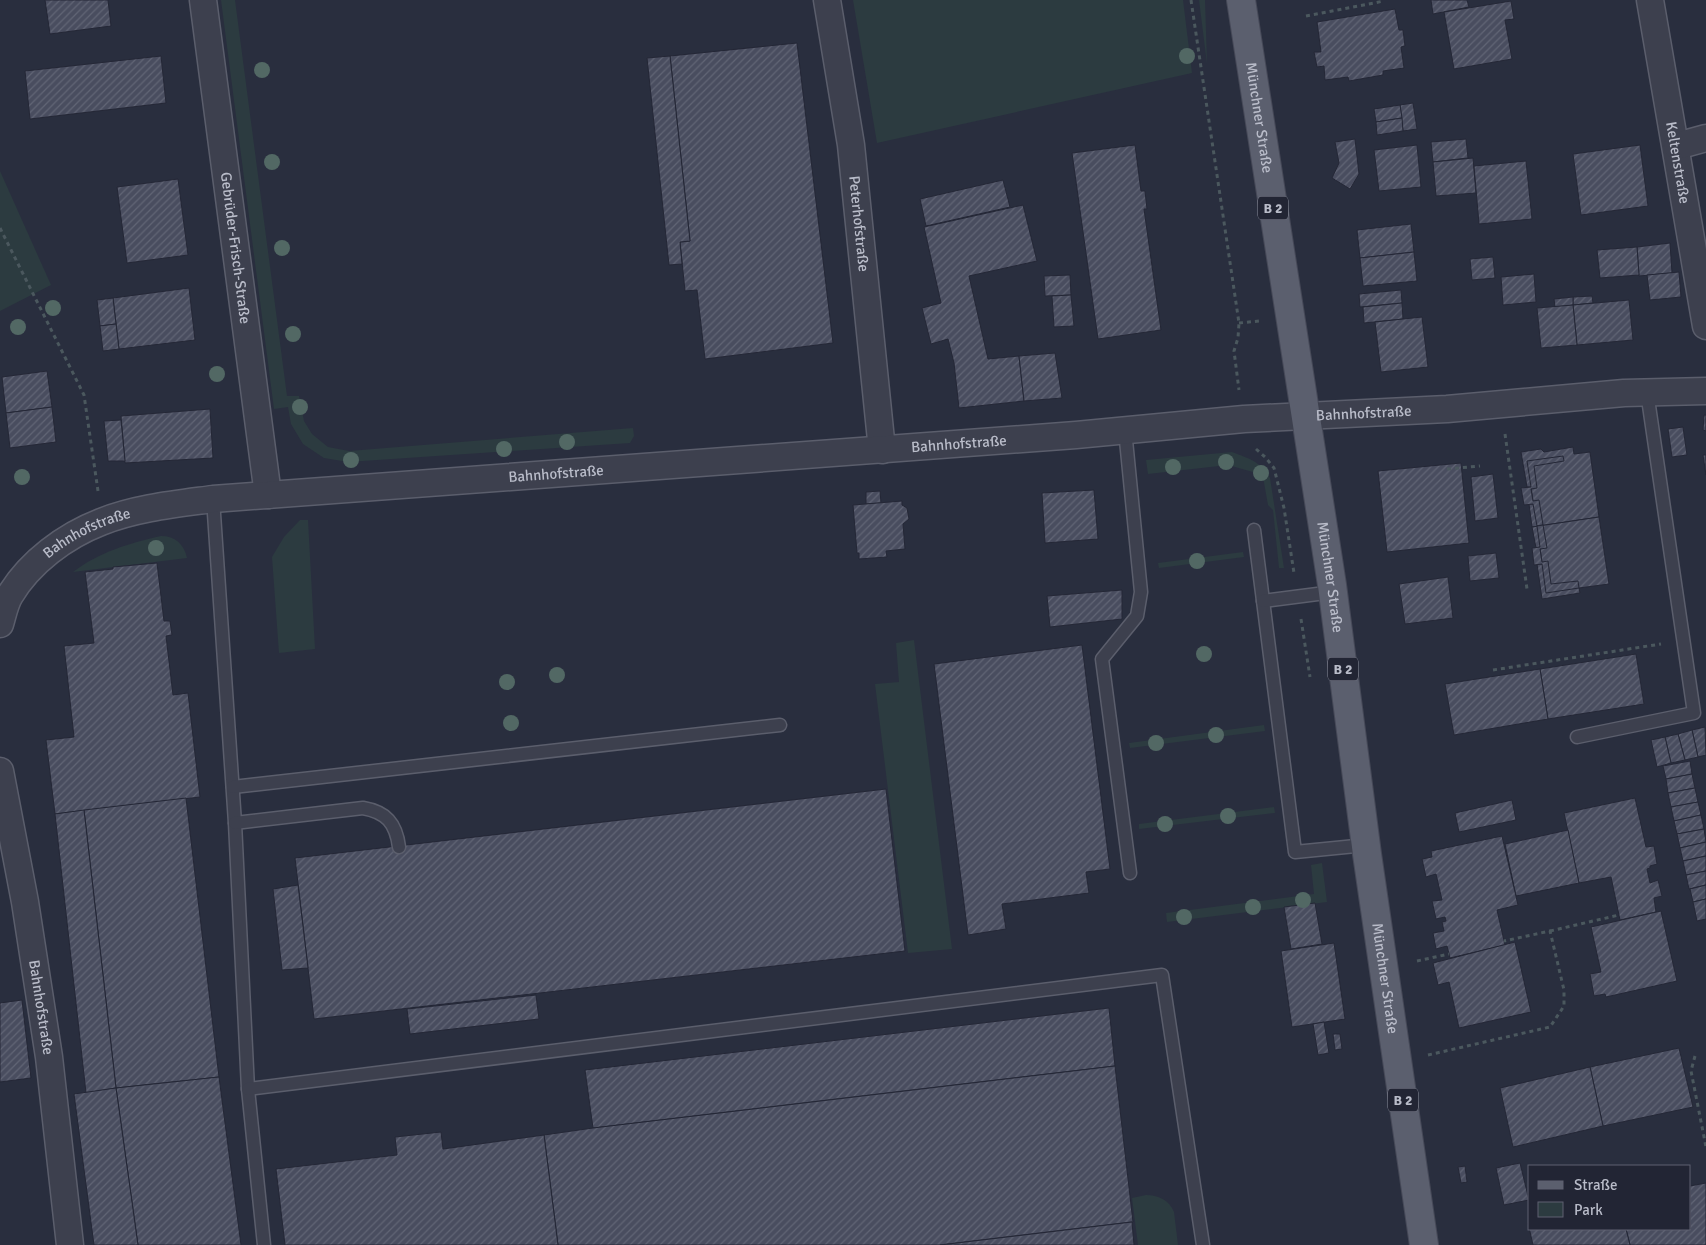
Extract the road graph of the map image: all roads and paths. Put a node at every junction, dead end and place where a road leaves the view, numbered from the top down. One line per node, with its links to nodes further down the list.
1 (203, 0): 21 (street, Gebrüder-Frisch-Straße)
2 (827, 0): 18 (street, Peterhofstraße)
3 (1191, 0): 16 (path)
4 (1241, 0): 15 (main road, Münchner Straße / B 2)
5 (1650, 0): 9 (street, Keltenstraße)
6 (1384, 1): 7 (path)
7 (1306, 16)
8 (1706, 138): 9 (street)
9 (1676, 146): 11 (street, Keltenstraße)
10 (0, 228): 23 (path)
11 (1706, 326)
12 (1706, 391): 13 (street, Bahnhofstraße)
13 (1647, 392): 14 (street, Bahnhofstraße); 29 (lane)
14 (1501, 404): 15 (street, Bahnhofstraße); 25 (path)
15 (1307, 416): 16 (street, Bahnhofstraße); 26 (main road, Münchner Straße / B 2)
16 (1244, 419): 17 (street, Bahnhofstraße)
17 (1125, 430): 18 (street, Bahnhofstraße); 38 (lane)
18 (882, 450): 21 (street, Bahnhofstraße)
19 (1480, 466): 20 (path)
20 (1446, 470)
21 (268, 495): 22 (street, Bahnhofstraße)
22 (214, 499): 23 (street, Bahnhofstraße); 34 (lane)
23 (101, 522): 28 (street, Bahnhofstraße)
24 (1254, 530): 27 (lane)
25 (1527, 589)
26 (1333, 592): 27 (lane); 36 (main road, Münchner Straße / B 2)
27 (1263, 601): 36 (lane)
28 (0, 624)
29 (1683, 641): 30 (path); 32 (lane)
30 (1493, 670)
31 (780, 725): 34 (lane)
32 (1577, 737)
33 (0, 771): 48 (street, Bahnhofstraße)
34 (233, 787): 35 (lane)
35 (235, 823): 37 (lane); 46 (lane)
36 (1366, 844): 51 (main road, Münchner Straße / B 2)
37 (399, 847)
38 (1130, 873)
39 (1619, 915): 40 (path)
40 (1550, 931): 41 (path); 44 (path)
41 (1504, 941)
42 (1449, 954): 43 (path)
43 (1418, 962)
44 (1428, 1055)
45 (1695, 1056): 47 (path)
46 (248, 1089): 49 (lane); 50 (lane)
47 (1706, 1147)
48 (70, 1245)
49 (264, 1245)
50 (1204, 1245)
51 (1424, 1245)

